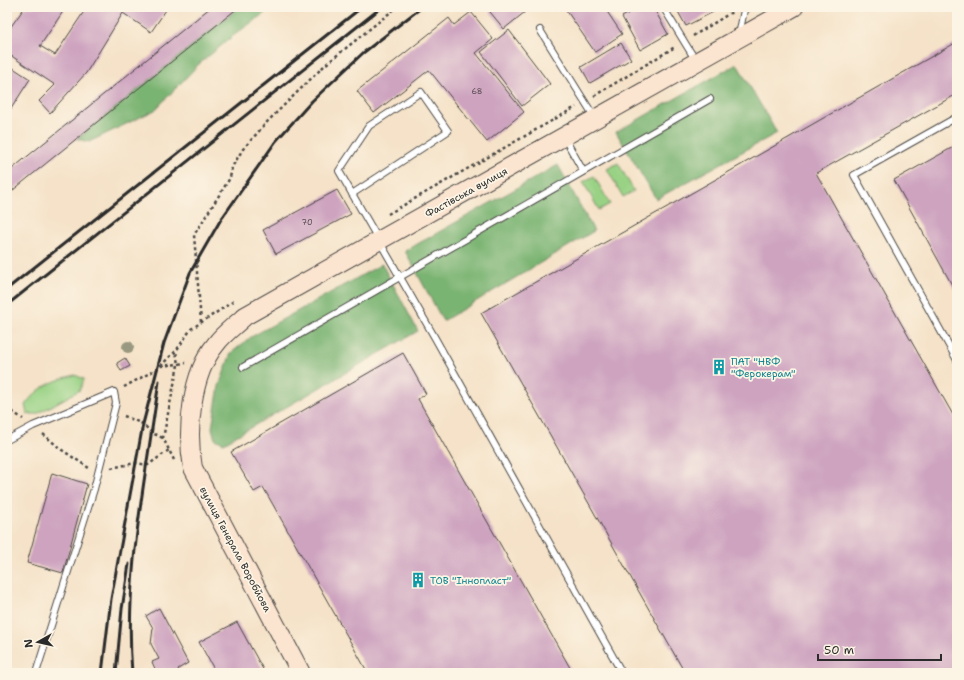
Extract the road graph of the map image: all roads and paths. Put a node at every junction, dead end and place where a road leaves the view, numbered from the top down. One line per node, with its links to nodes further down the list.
1 (397, 7): 16 (path)
2 (663, 7): 7 (lane)
3 (748, 7): 6 (lane)
4 (794, 7): 6 (street, Фастівська вулиця)
5 (540, 30): 10 (lane)
6 (737, 40): 7 (street, Фастівська вулиця)
7 (697, 63): 10 (street, Фастівська вулиця)
8 (710, 99): 12 (lane)
9 (957, 116): 19 (lane)
10 (596, 119): 11 (street, Фастівська вулиця)
11 (564, 137): 12 (lane); 14 (street, Фастівська вулиця)
12 (583, 170): 15 (lane)
13 (352, 194): 13 (lane); 14 (lane)
14 (379, 241): 15 (lane); 18 (street, Фастівська вулиця)
15 (399, 276): 22 (lane); 30 (lane)
16 (201, 323)
17 (176, 350): 20 (path)
18 (206, 359): 20 (path); 25 (street, Фастівська вулиця)
19 (957, 360)
20 (178, 365): 21 (path); 24 (path)
21 (161, 366)
22 (243, 367)
23 (7, 408): 26 (path)
24 (114, 411): 26 (lane); 28 (lane)
25 (190, 421): 29 (street, вулиця Генерала Воробйова)
26 (33, 426): 27 (lane)
27 (7, 440)
28 (36, 673)
29 (302, 673)
30 (622, 673)

